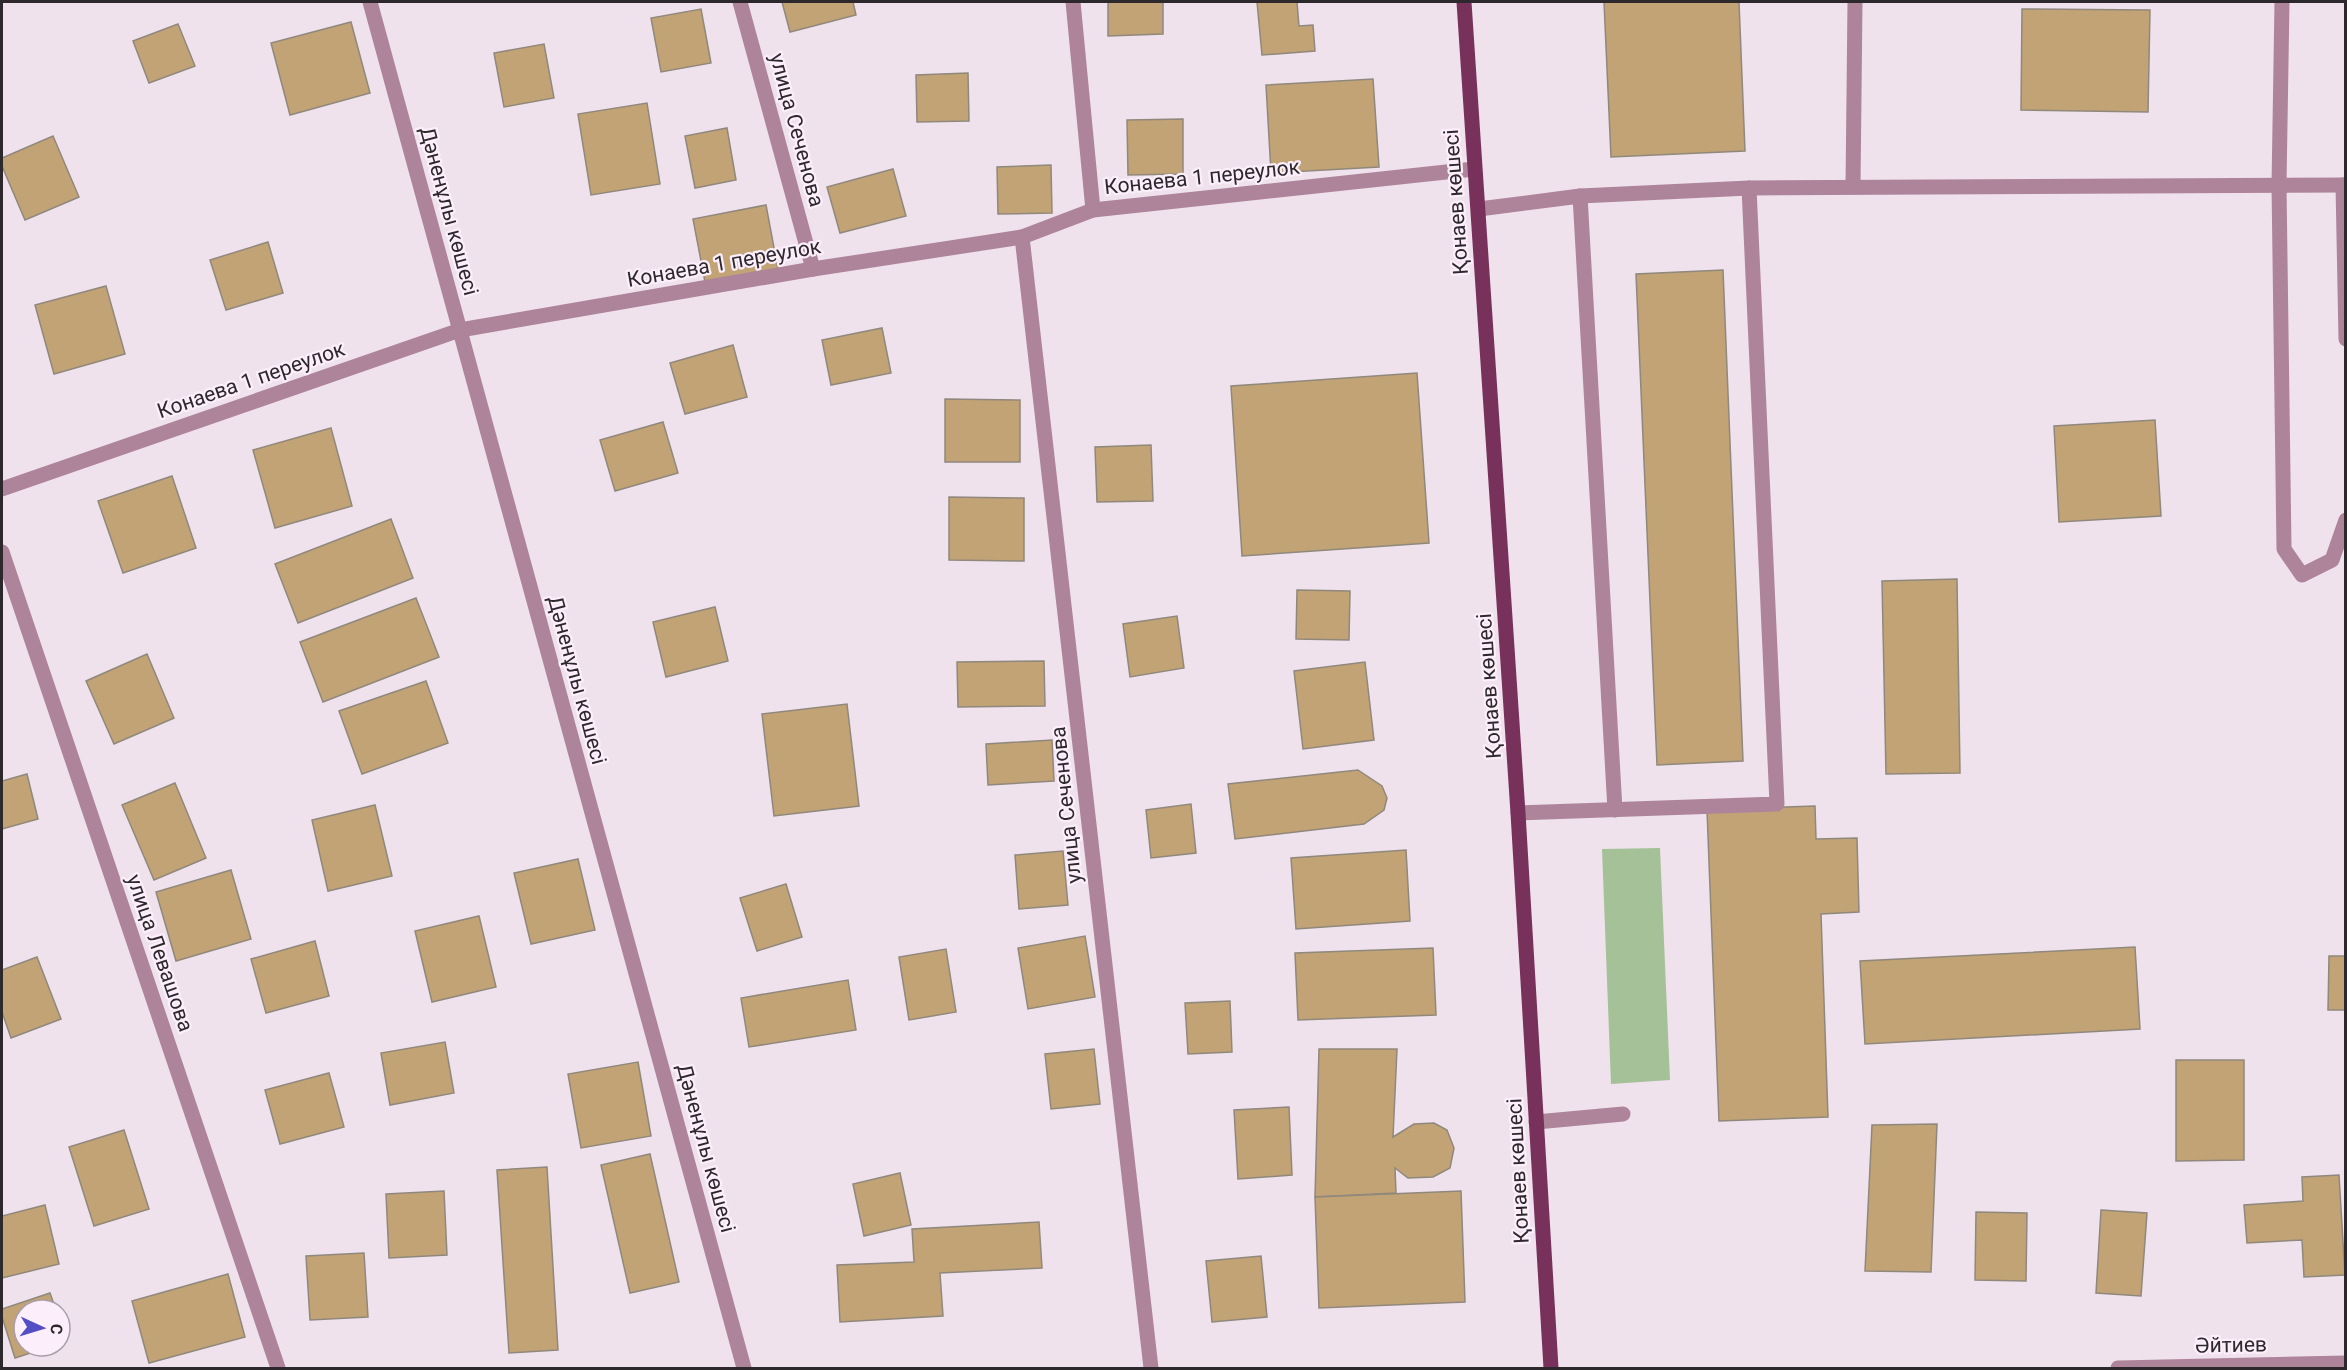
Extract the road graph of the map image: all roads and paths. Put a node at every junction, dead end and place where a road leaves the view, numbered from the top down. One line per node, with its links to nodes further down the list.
1 (370, 2): 17 (street, Дәненұлы көшесі)
2 (740, 2): 16 (street, улица Сеченова)
3 (1073, 2): 14 (street)
4 (1464, 2): 7 (main road, Қонаев көшесі)
5 (1855, 2): 10 (street)
6 (2282, 2): 8 (street)
7 (1474, 169): 13 (main road, Қонаев көшесі); 14 (street, Конаева 1 переулок)
8 (2279, 185): 9 (street); 10 (street); 20 (street)
9 (2344, 185): 18 (street)
10 (1853, 187): 11 (street)
11 (1749, 188): 12 (street); 22 (street)
12 (1580, 196): 13 (street); 22 (street)
13 (1479, 209): 23 (main road, Қонаев көшесі)
14 (1093, 210): 15 (street, Конаева 1 переулок)
15 (1022, 237): 16 (street, Конаева 1 переулок); 29 (street, улица Сеченова)
16 (813, 269): 17 (street, Конаева 1 переулок)
17 (460, 330): 19 (street, Конаева 1 переулок); 28 (street, Дәненұлы көшесі)
18 (2346, 339)
19 (2, 489)
20 (2346, 520)
21 (2, 552): 27 (street, улица Левашова)
22 (1616, 810): 23 (street)
23 (1518, 813): 25 (main road, Қонаев көшесі)
24 (1623, 1114): 25 (street)
25 (1536, 1122): 30 (main road, Қонаев көшесі)
26 (2346, 1363): 31 (street, Әйтиев)
27 (278, 1368)
28 (744, 1368)
29 (1150, 1368)
30 (1551, 1368)
31 (2118, 1368)

